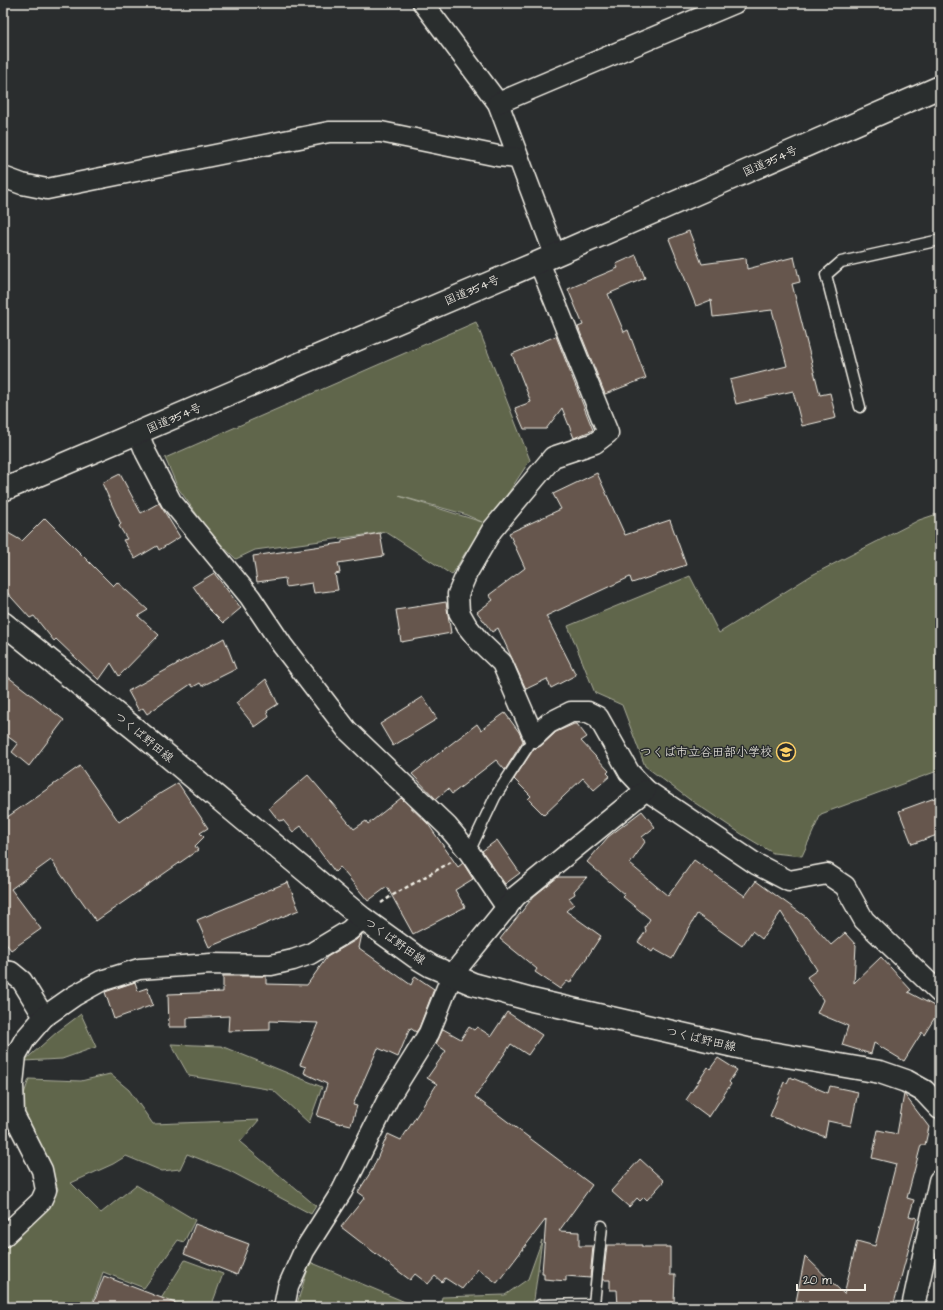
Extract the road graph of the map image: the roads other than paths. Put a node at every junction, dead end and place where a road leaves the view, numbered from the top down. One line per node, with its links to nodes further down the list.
1 (423, 3): 4 (street)
2 (735, 3): 4 (street)
3 (940, 87): 8 (main road, 国道354号)
4 (498, 103): 5 (street)
5 (517, 158): 6 (street); 8 (street)
6 (3, 177)
7 (940, 240): 9 (lane)
8 (547, 258): 10 (main road, 国道354号); 13 (street)
9 (860, 407)
10 (138, 433): 11 (main road, 国道354号); 15 (street)
11 (3, 490)
12 (3, 623): 17 (main road, つくば野田線)
13 (534, 737): 14 (street); 15 (lane)
14 (646, 790): 16 (street); 20 (street)
15 (469, 852): 16 (street)
16 (507, 908): 19 (street)
17 (362, 918): 19 (main road, つくば野田線); 21 (street)
18 (3, 971): 21 (street)
19 (452, 975): 22 (main road, つくば野田線); 27 (street)
20 (940, 993)
21 (44, 1017): 25 (street)
22 (940, 1108)
23 (940, 1181): 28 (main road)
24 (602, 1226): 26 (lane)
25 (3, 1237)
26 (540, 1305)
27 (284, 1307)
28 (913, 1307)

